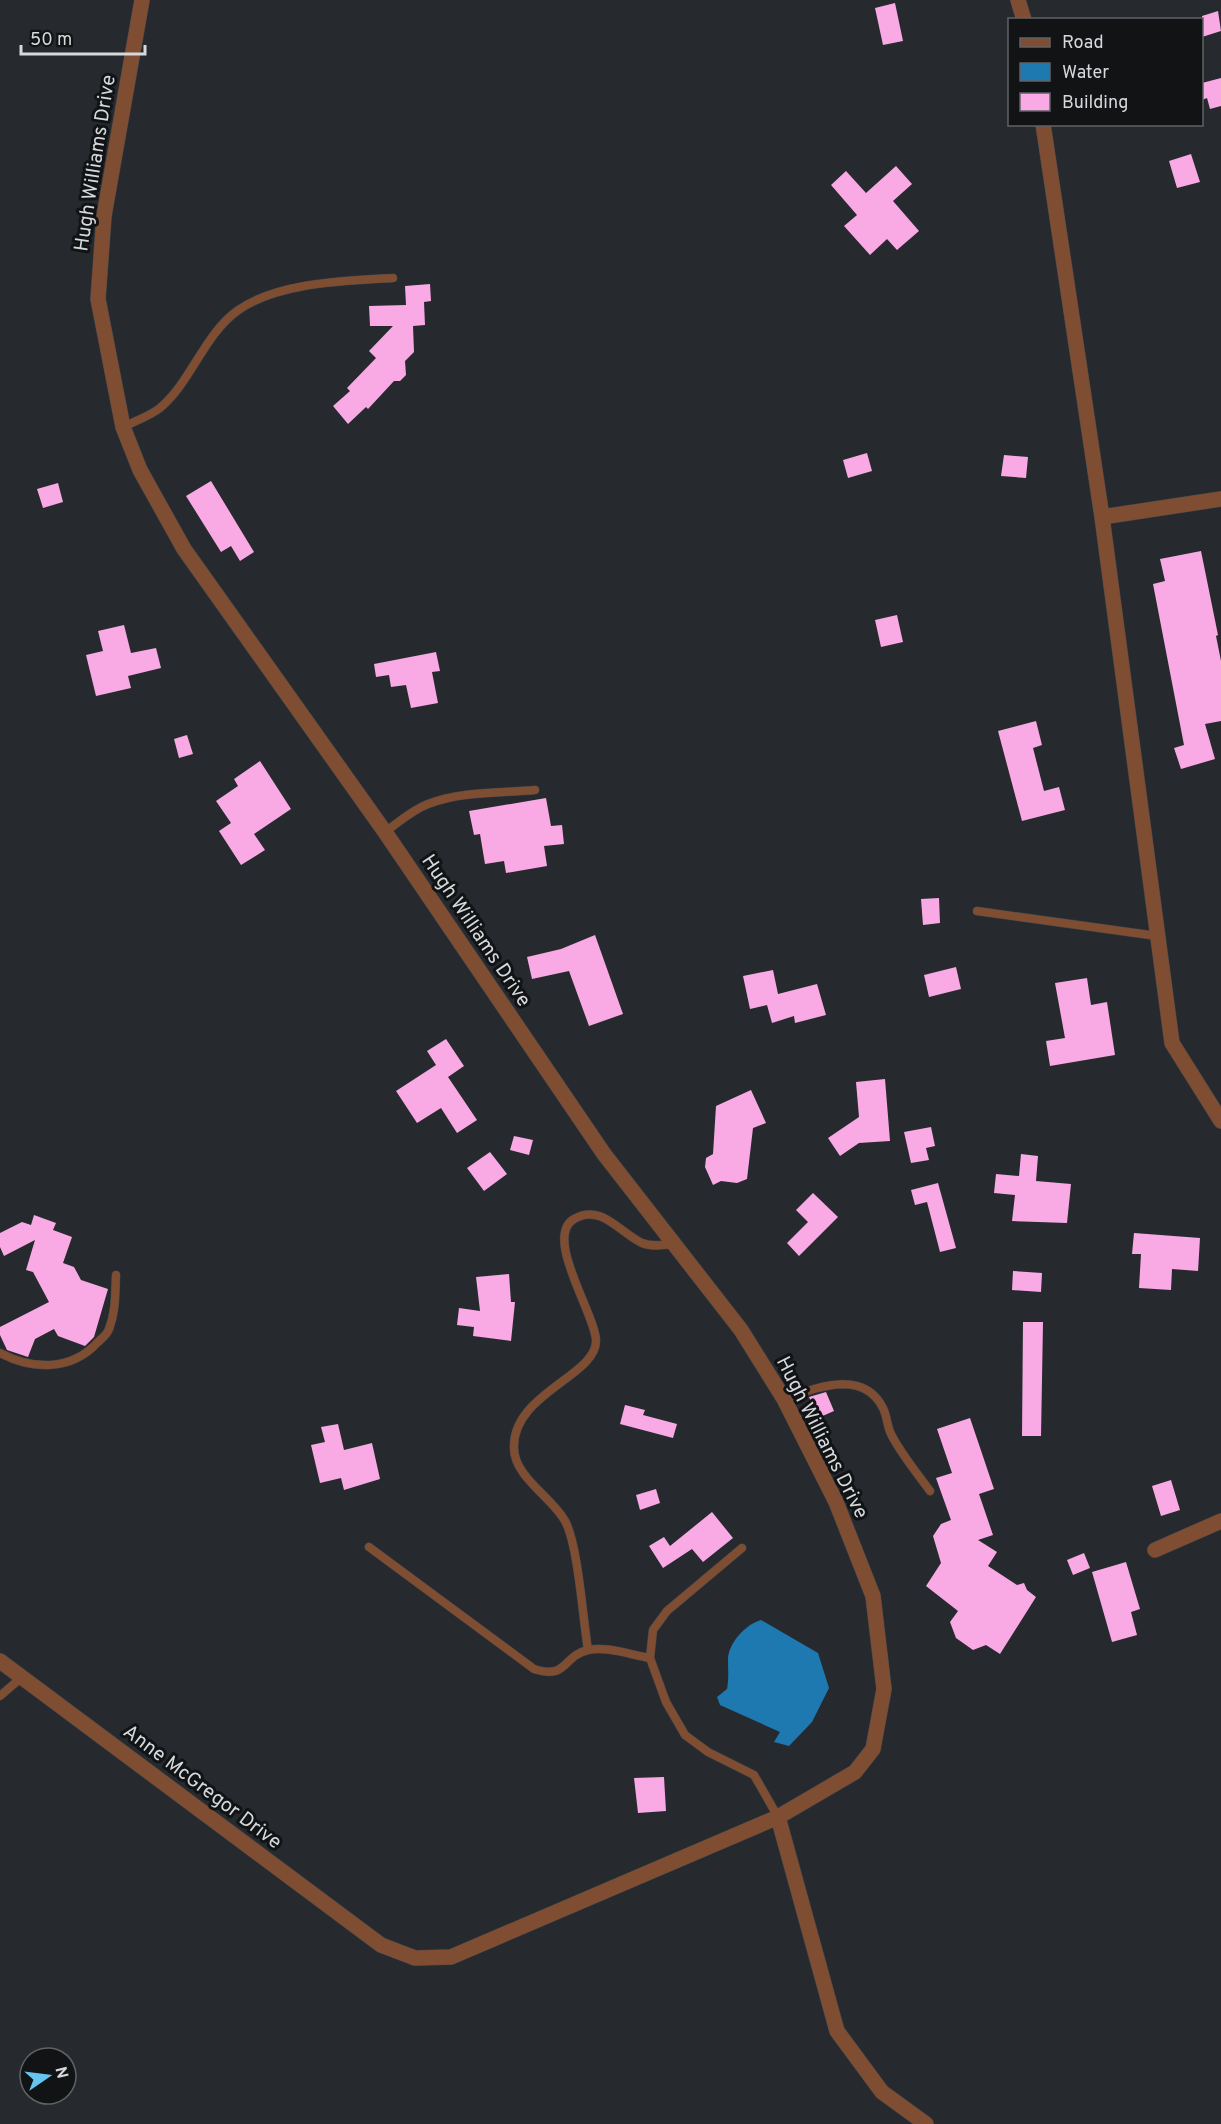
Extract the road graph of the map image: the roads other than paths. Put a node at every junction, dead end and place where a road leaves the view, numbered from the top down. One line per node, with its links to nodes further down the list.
1 (142, 0): 6 (street, Hugh Williams Drive)
2 (1018, 0): 3 (street)
3 (1023, 18)
4 (1042, 126): 8 (street)
5 (393, 278): 6 (lane)
6 (123, 427): 10 (street, Hugh Williams Drive)
7 (1221, 499): 8 (street)
8 (1102, 517): 12 (street)
9 (535, 790): 10 (lane)
10 (385, 832): 14 (street, Hugh Williams Drive)
11 (977, 910): 12 (lane)
12 (1157, 936): 13 (street)
13 (1221, 1121)
14 (674, 1244): 17 (street, Hugh Williams Drive); 23 (lane)
15 (116, 1275): 16 (lane)
16 (0, 1353)
17 (784, 1398): 18 (lane); 28 (street, Hugh Williams Drive)
18 (930, 1491)
19 (1221, 1521): 22 (street)
20 (369, 1547): 23 (lane)
21 (742, 1548): 24 (lane)
22 (1155, 1550)
23 (588, 1650): 24 (lane)
24 (650, 1658): 28 (lane)
25 (0, 1661): 26 (street, Anne McGregor Drive)
26 (22, 1677): 27 (lane); 29 (street, Anne McGregor Drive)
27 (0, 1696)
28 (778, 1817): 29 (street, Hugh Williams Drive); 30 (street)
29 (381, 1945)
30 (926, 2124)

